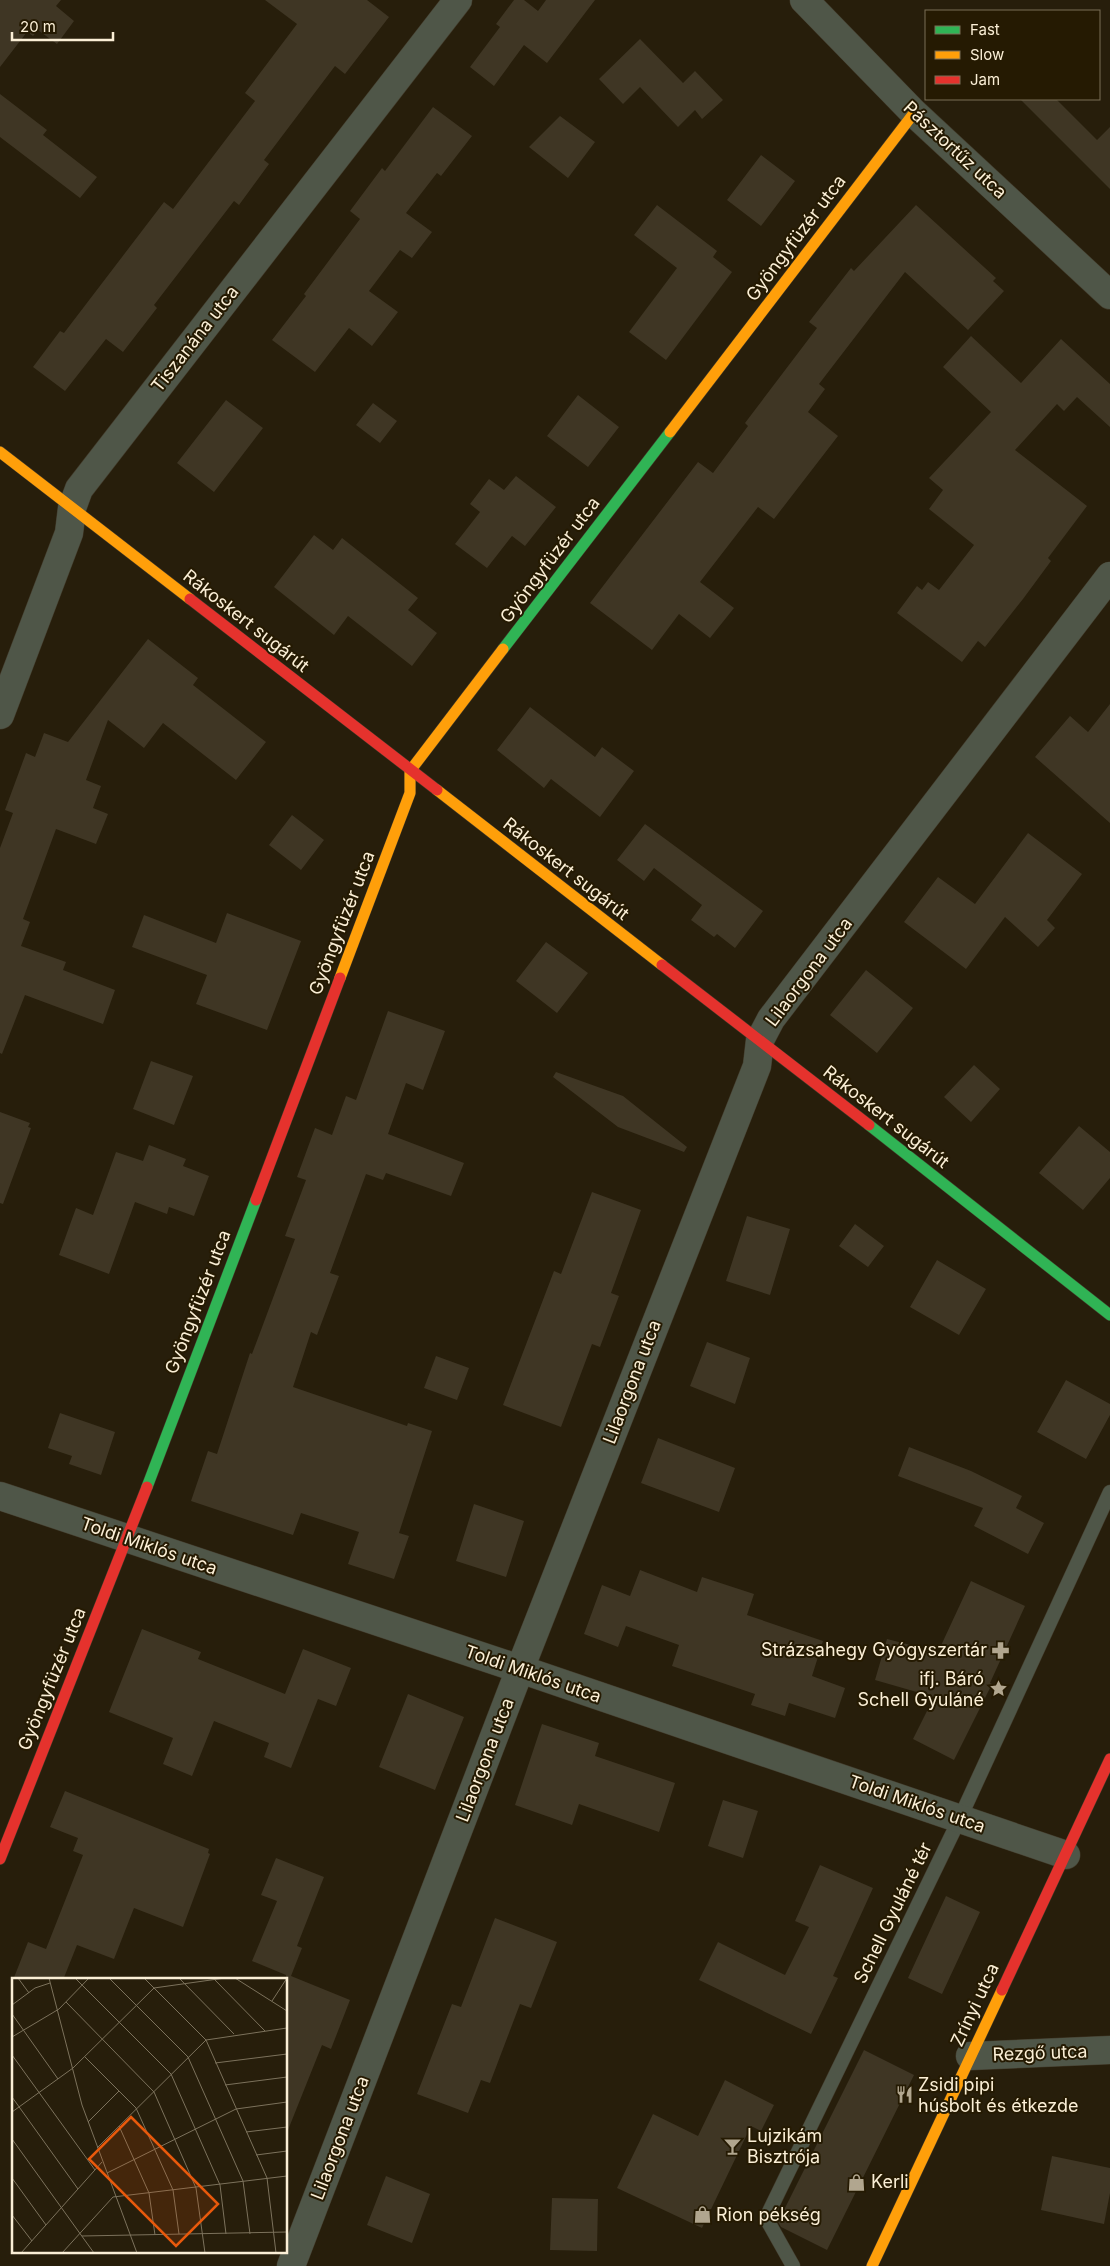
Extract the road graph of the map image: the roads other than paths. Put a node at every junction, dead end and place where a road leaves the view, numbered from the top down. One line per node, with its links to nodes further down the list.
1 (458, 0): 6 (street, Tiszanána utca)
2 (804, 0): 3 (street, Pásztortűz utca)
3 (914, 113): 4 (street, Pásztortűz utca); 9 (street, Gyöngyfüzér utca)
4 (1110, 295)
5 (0, 452): 6 (street, Rákoskert sugárút)
6 (72, 508): 8 (street, Tiszanána utca); 9 (street, Rákoskert sugárút)
7 (1110, 576): 10 (street, Lilaorgona utca)
8 (0, 715)
9 (410, 772): 10 (street, Rákoskert sugárút); 14 (street, Gyöngyfüzér utca)
10 (760, 1040): 11 (street, Rákoskert sugárút); 15 (street, Lilaorgona utca)
11 (1110, 1315)
12 (1110, 1492): 17 (lane, Schell Gyuláné tér)
13 (0, 1496): 14 (street, Toldi Miklós utca)
14 (127, 1539): 15 (street, Toldi Miklós utca); 19 (street, Gyöngyfüzér utca)
15 (520, 1669): 17 (street, Toldi Miklós utca); 22 (street, Lilaorgona utca)
16 (1110, 1759): 18 (street, Zrínyi utca)
17 (960, 1818): 18 (street, Toldi Miklós utca); 23 (lane, Schell Gyuláné tér)
18 (1066, 1855): 21 (street, Zrínyi utca)
19 (0, 1859)
20 (1110, 2050): 21 (street, Rezgő utca)
21 (970, 2056): 24 (street, Zrínyi utca)
22 (291, 2266)
23 (793, 2266)
24 (872, 2266)

